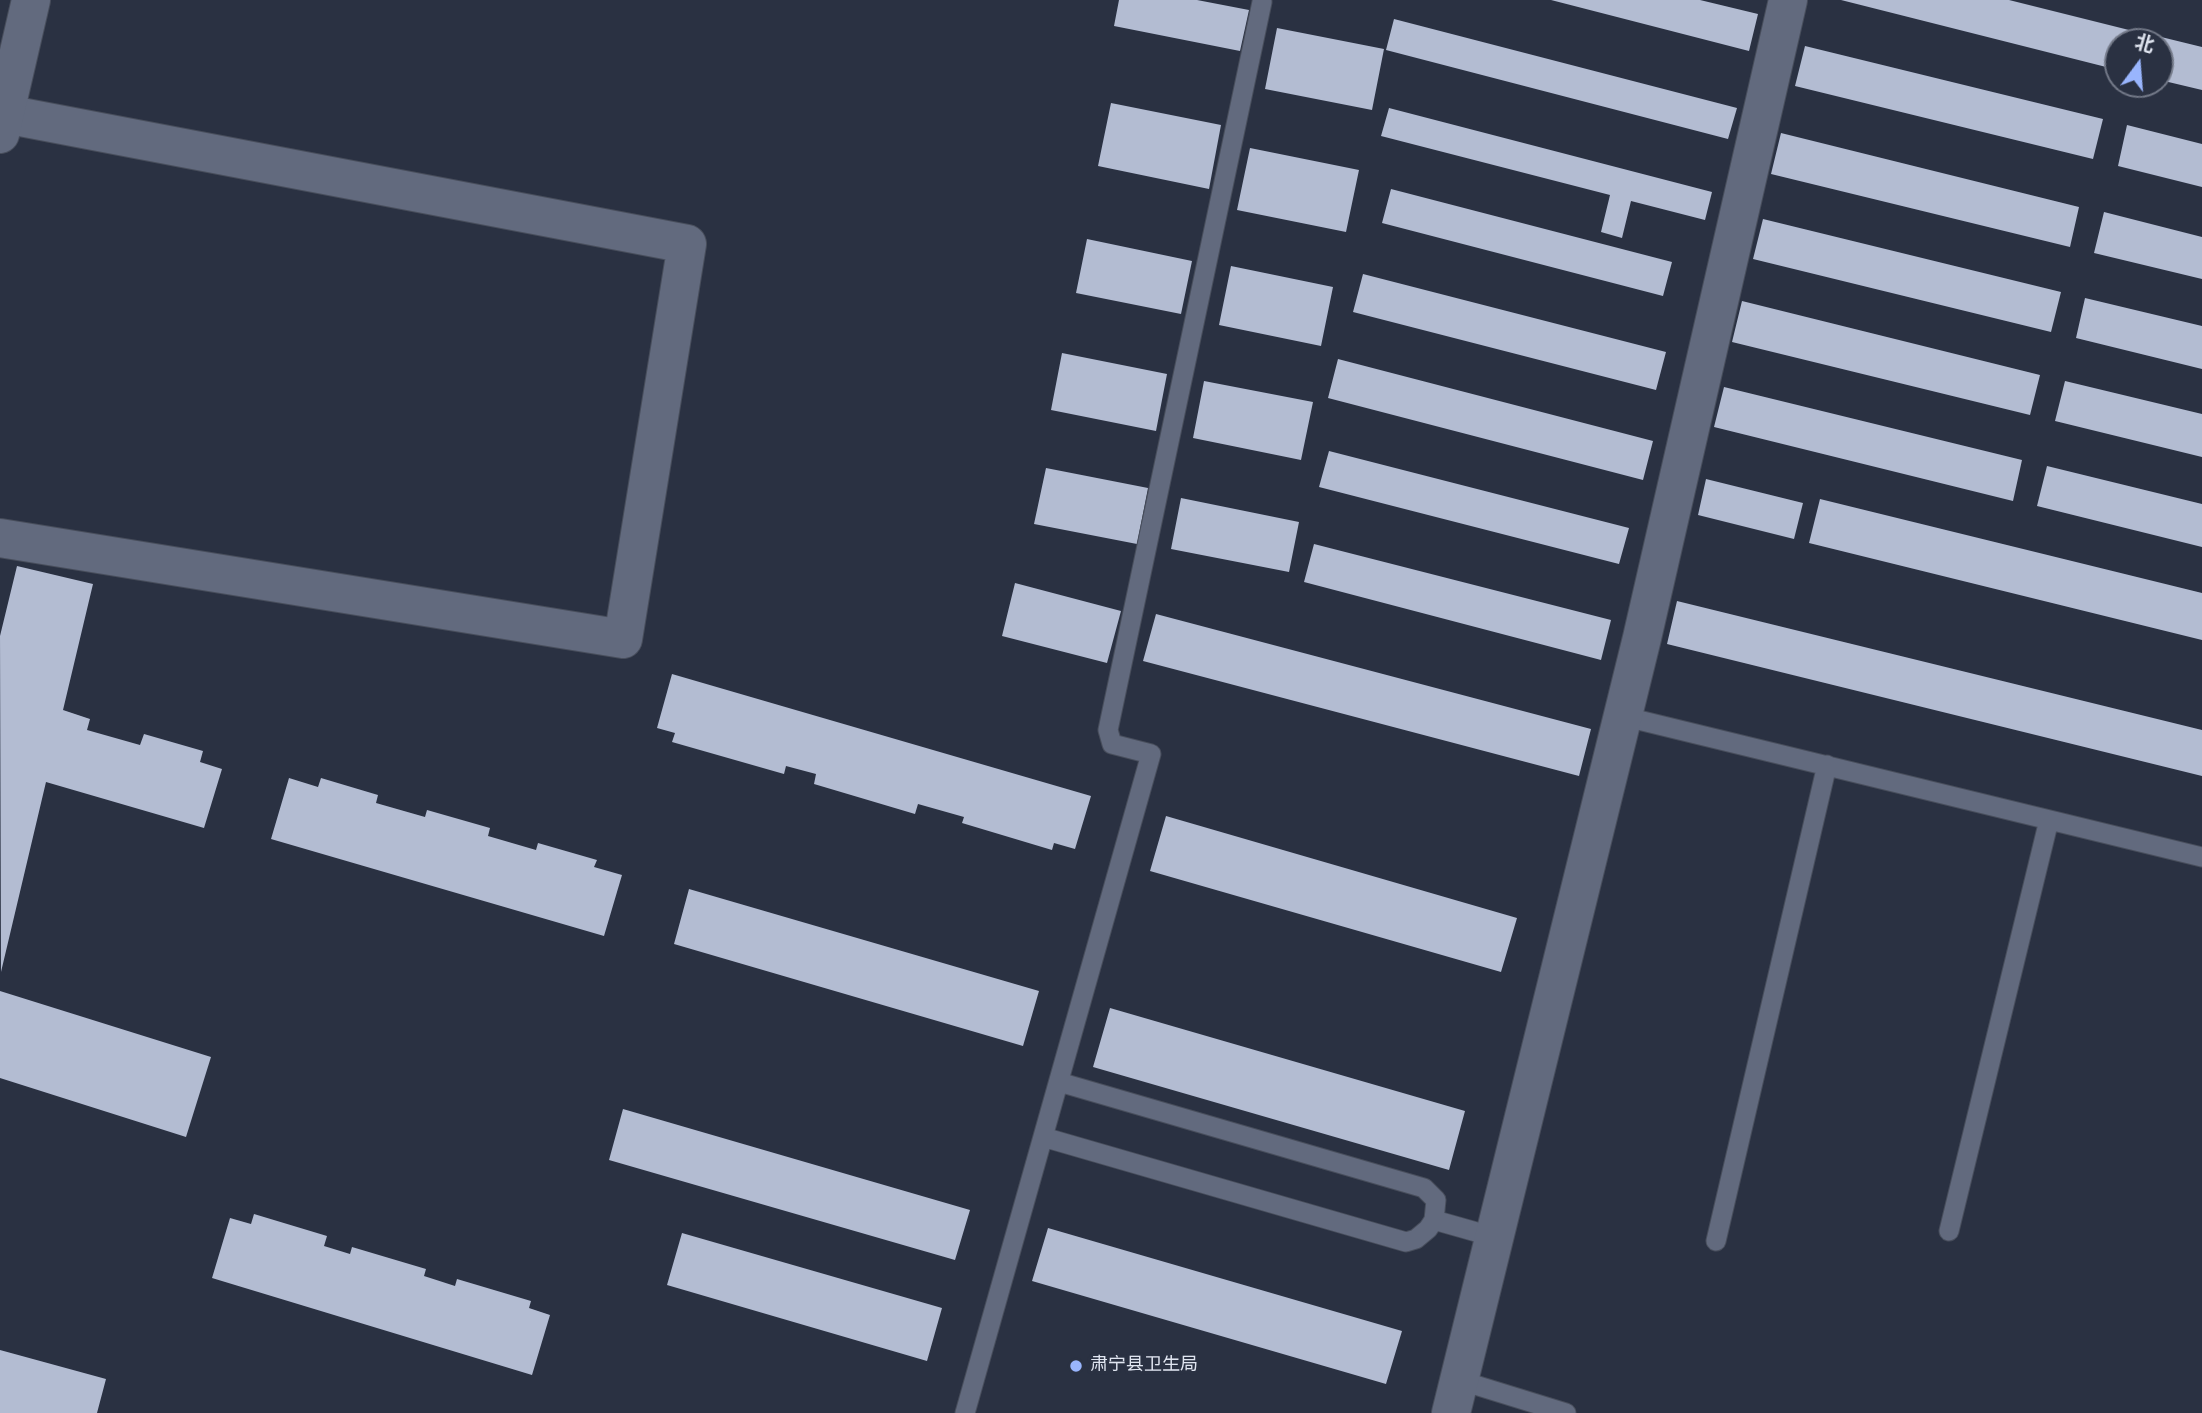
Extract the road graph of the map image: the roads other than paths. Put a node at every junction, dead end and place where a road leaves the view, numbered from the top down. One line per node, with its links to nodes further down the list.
1 (31, 0): 4 (street)
2 (1788, 0): 6 (street)
3 (1262, 2): 10 (lane)
4 (2, 124): 5 (street)
5 (0, 538)
6 (1622, 716): 7 (lane); 14 (street)
7 (1826, 765): 8 (lane); 15 (lane)
8 (2049, 820): 9 (lane); 13 (lane)
9 (2202, 857)
10 (1059, 1082): 11 (lane); 12 (lane)
11 (1043, 1137): 12 (lane); 17 (lane)
12 (1434, 1220): 14 (lane)
13 (1949, 1231)
14 (1494, 1237): 16 (street)
15 (1716, 1241)
16 (1455, 1396): 18 (lane)
17 (965, 1413)
18 (1566, 1413)

